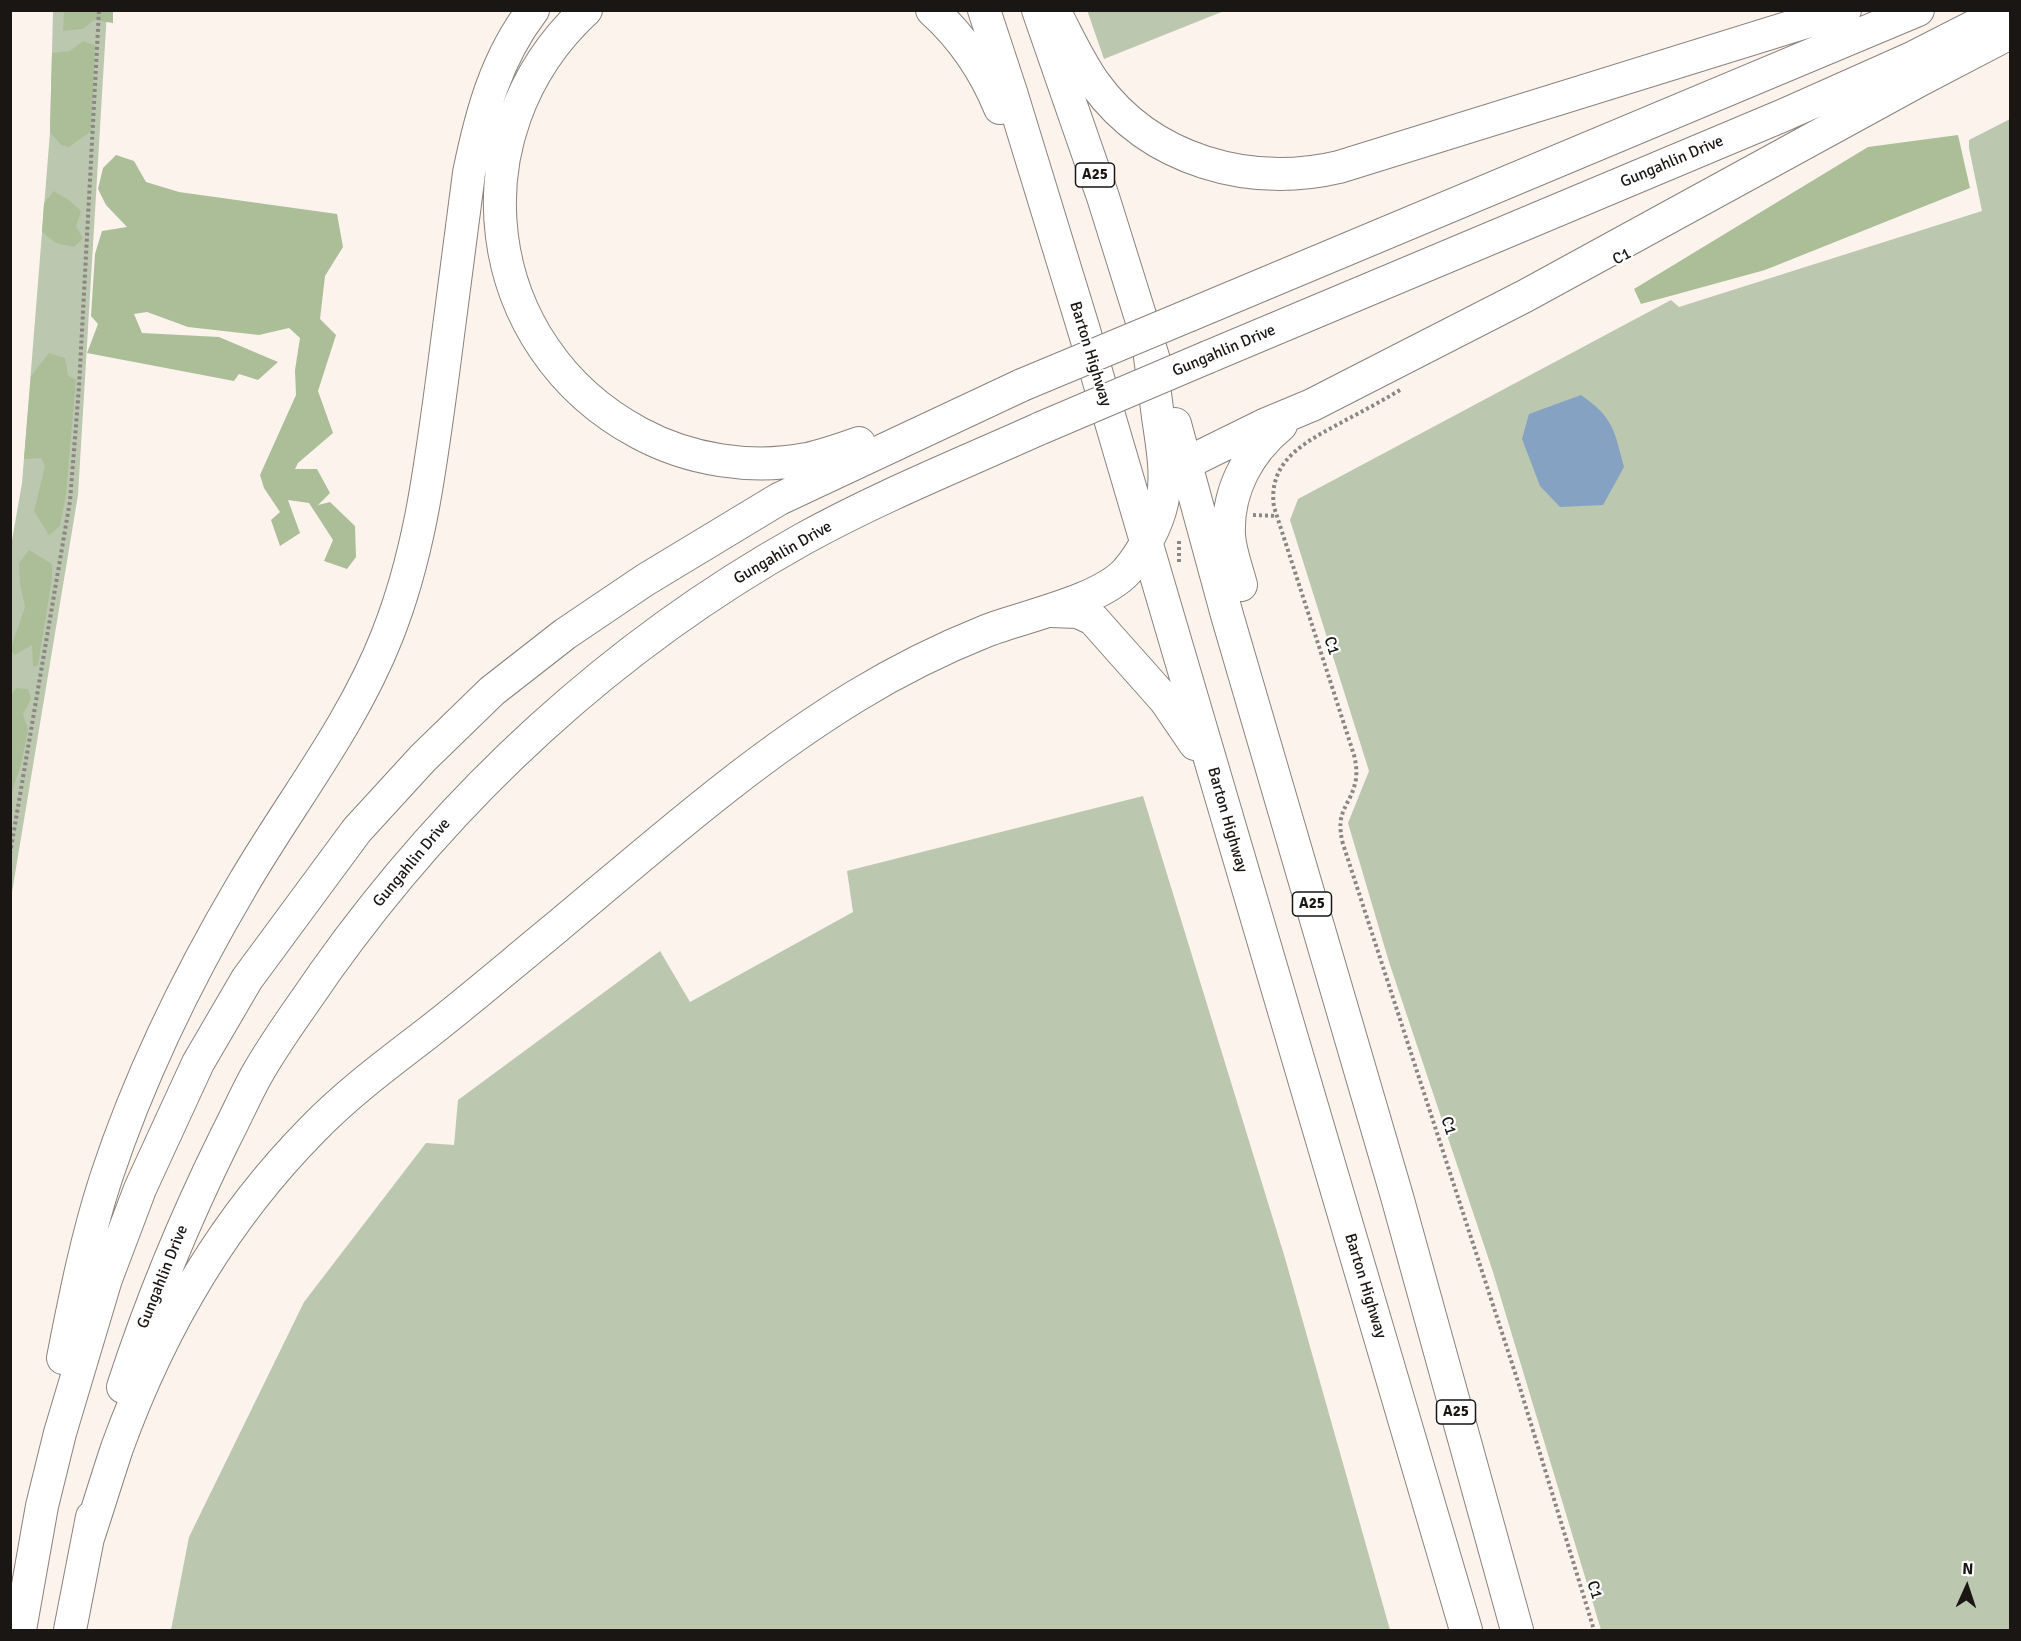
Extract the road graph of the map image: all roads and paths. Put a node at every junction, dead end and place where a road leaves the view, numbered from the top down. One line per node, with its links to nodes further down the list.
1 (533, 10): 13 (highway)
2 (550, 10): 13 (highway)
3 (586, 10): 15 (highway)
4 (932, 10): 14 (highway)
5 (984, 10): 14 (highway, Barton Highway)
6 (1038, 10): 19 (highway, A25)
7 (1053, 10): 8 (highway)
8 (1845, 10)
9 (1918, 10): 15 (highway, bridge)
10 (2006, 10): 30 (highway, Gungahlin Drive, bridge)
11 (98, 11): 27 (path)
12 (2010, 33): 17 (highway)
13 (489, 94): 29 (highway)
14 (1083, 327): 18 (highway, Barton Highway)
15 (1022, 385): 29 (highway)
16 (1404, 388): 22 (path, C1)
17 (1312, 405): 19 (highway); 20 (highway)
18 (1114, 434): 19 (highway); 23 (highway, Barton Highway)
19 (1174, 465): 21 (highway, A25); 23 (highway)
20 (1231, 509): 22 (path); 28 (highway)
21 (1198, 510): 24 (path); 28 (highway, A25)
22 (1276, 516): 35 (path, C1)
23 (1146, 541): 25 (highway); 26 (highway, Barton Highway)
24 (1179, 564)
25 (1032, 615): 26 (highway); 30 (highway)
26 (1213, 770): 33 (highway, Barton Highway)
27 (10, 854)
28 (1396, 1193): 34 (highway, A25)
29 (42, 1506): 31 (highway)
30 (88, 1538): 32 (highway, Gungahlin Drive)
31 (20, 1630)
32 (70, 1630)
33 (1466, 1630)
34 (1517, 1630)
35 (1594, 1630)

